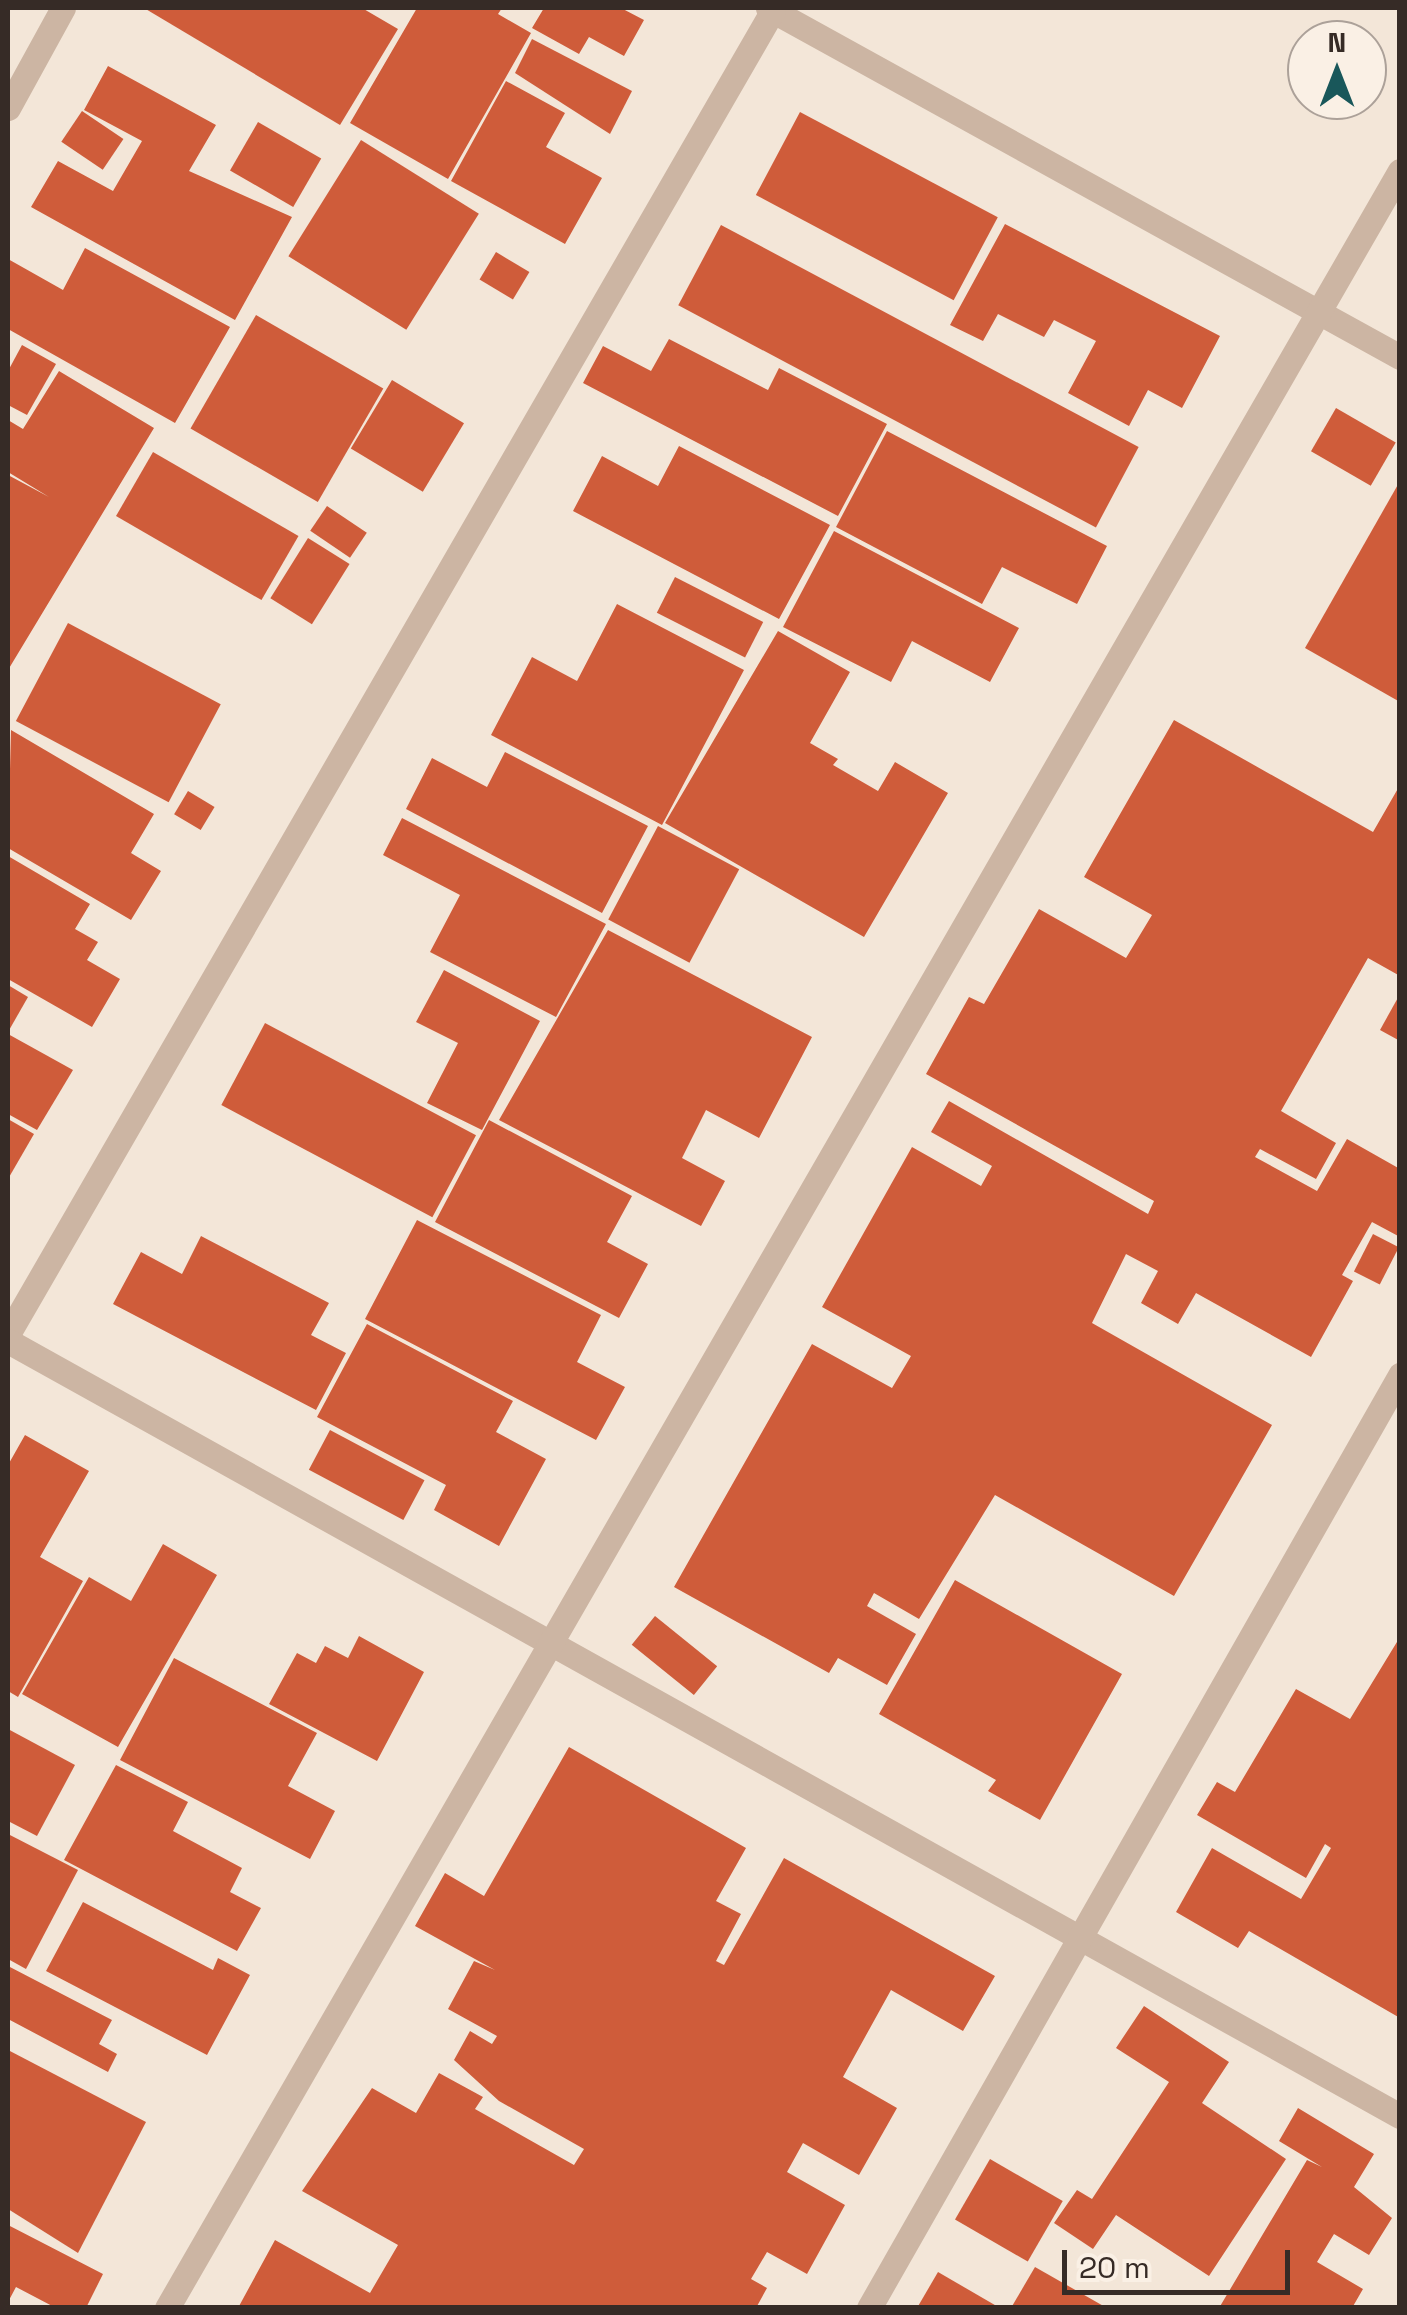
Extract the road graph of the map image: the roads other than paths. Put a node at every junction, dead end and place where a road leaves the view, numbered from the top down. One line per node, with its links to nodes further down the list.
1 (63, 8): 3 (street)
2 (771, 9): 5 (street); 7 (street)
3 (8, 108)
4 (1400, 171): 5 (street)
5 (1318, 311): 6 (street); 9 (street)
6 (1400, 357)
7 (8, 1338): 9 (street)
8 (1400, 1374): 10 (street)
9 (550, 1646): 10 (street); 12 (street)
10 (1083, 1932): 11 (street); 13 (street)
11 (1400, 2116)
12 (166, 2308)
13 (869, 2308)

